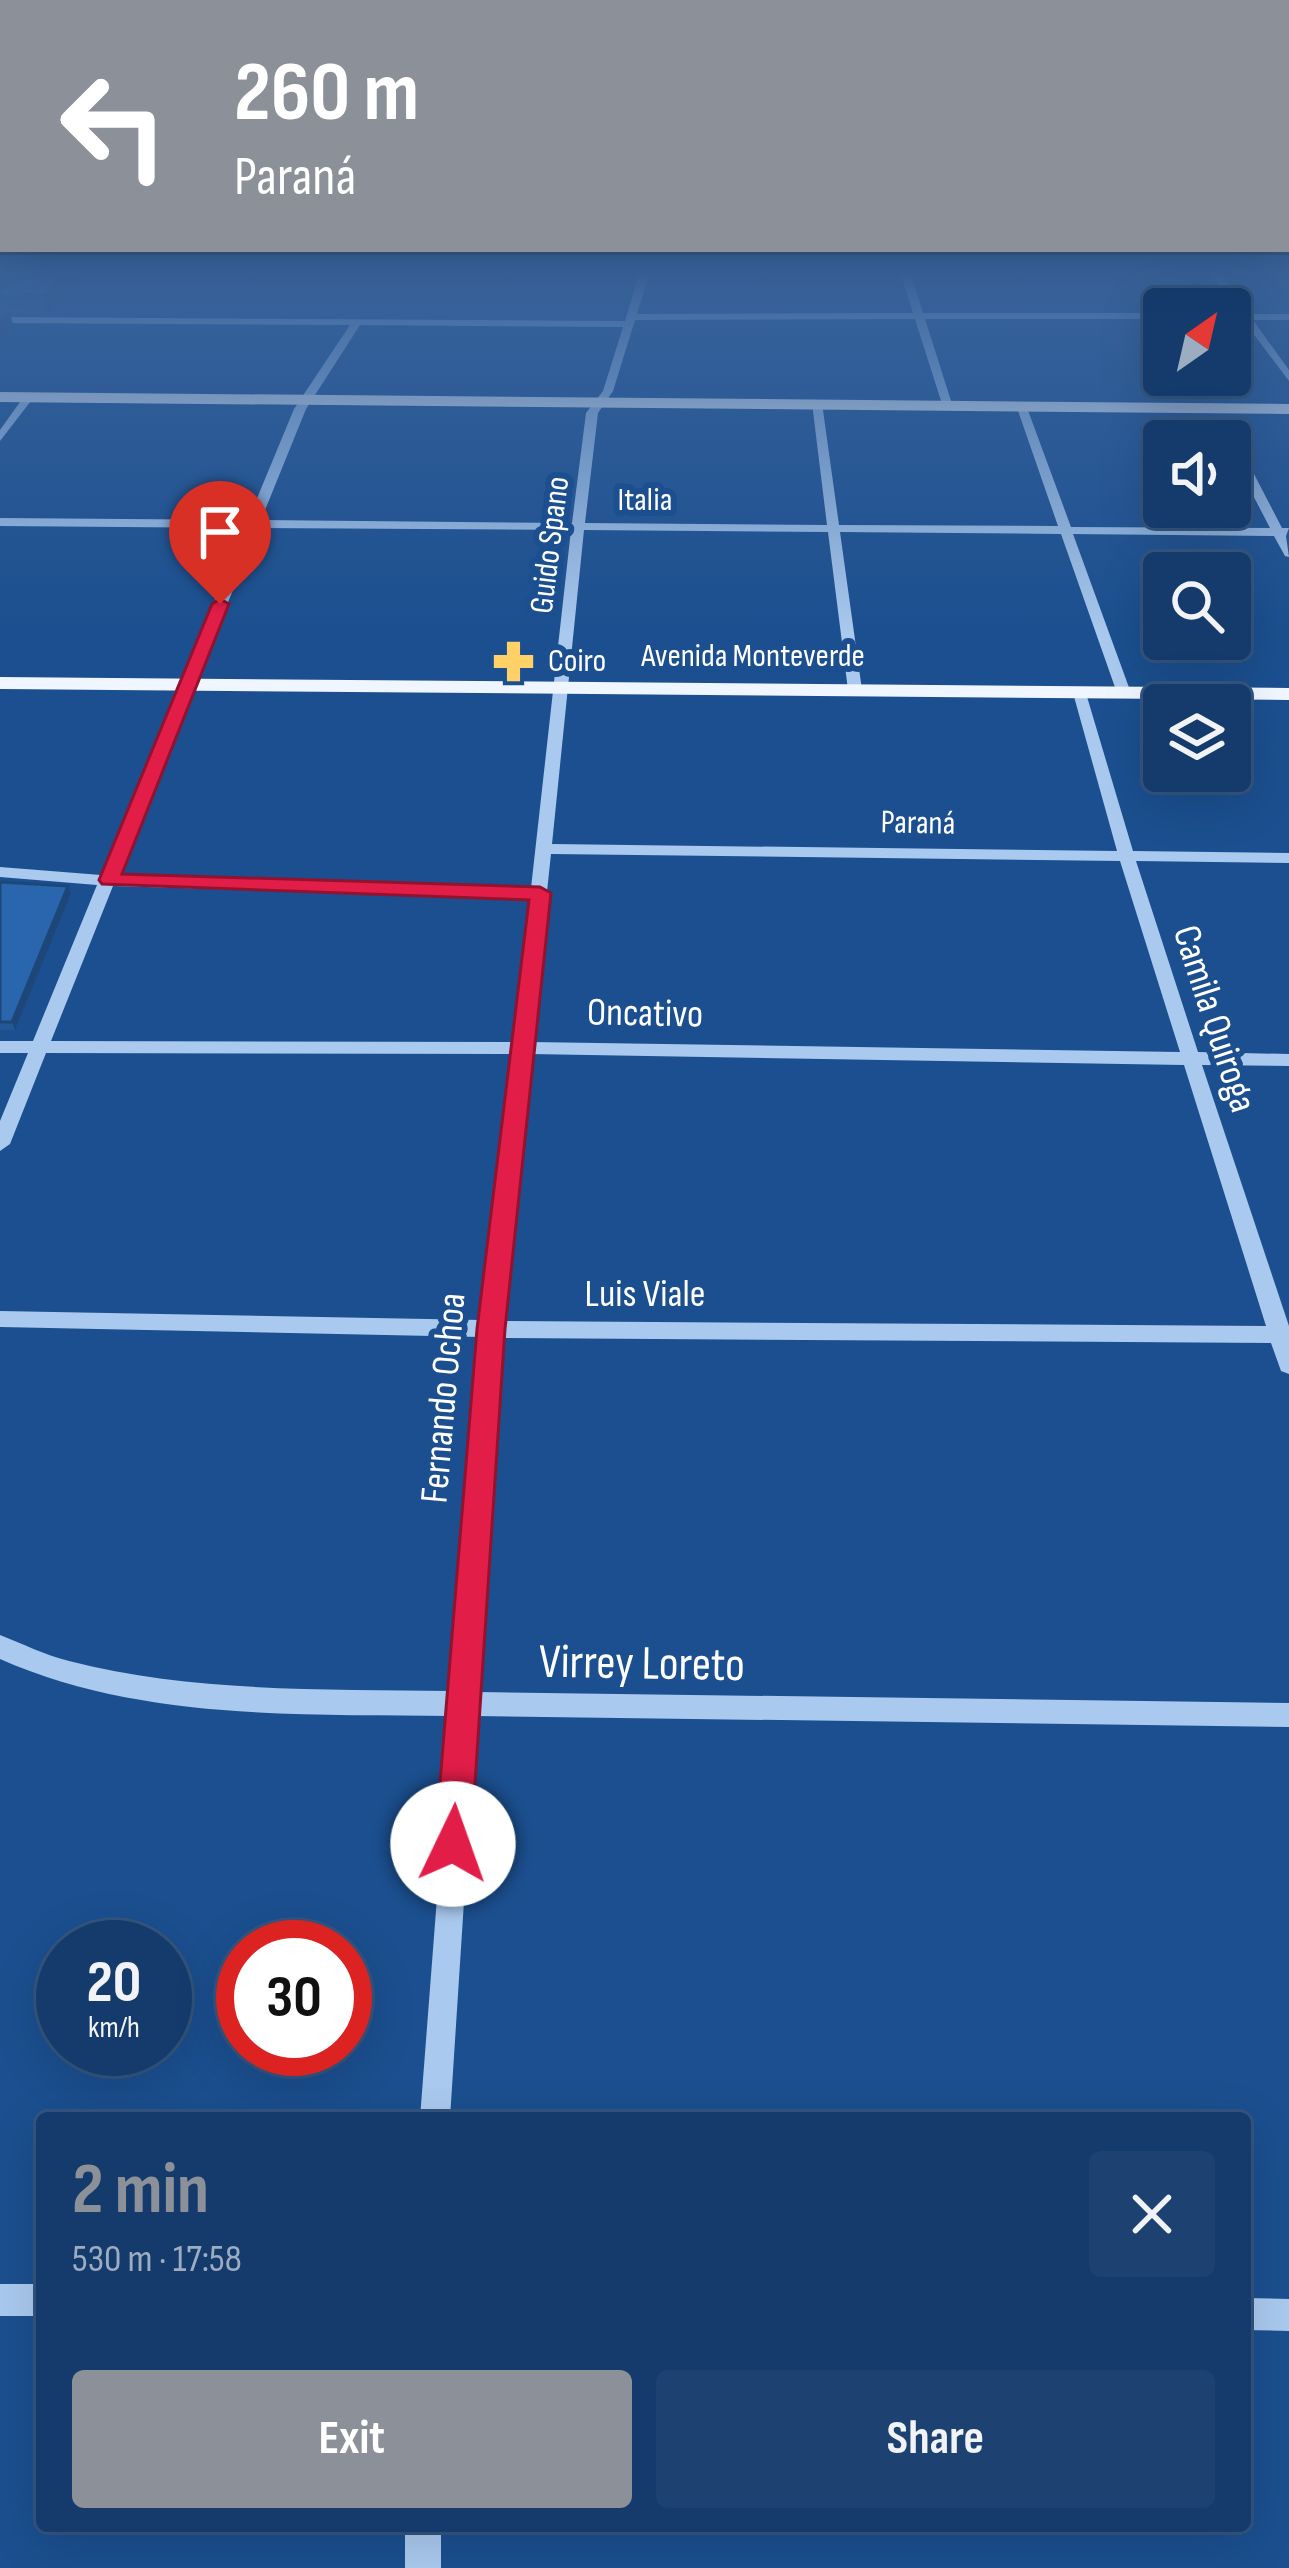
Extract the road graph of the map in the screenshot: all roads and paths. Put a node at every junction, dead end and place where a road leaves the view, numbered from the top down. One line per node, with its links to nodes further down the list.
1 (309, 395): 6 (street)
2 (603, 395): 7 (street, Guido Spano)
3 (943, 395): 9 (street)
4 (0, 397): 5 (main road)
5 (29, 397): 6 (main road); 12 (street)
6 (306, 399): 7 (main road); 15 (street)
7 (600, 402): 8 (main road); 16 (street, Guido Spano)
8 (817, 403): 9 (main road); 17 (street)
9 (946, 404): 10 (main road)
10 (1021, 405): 11 (main road); 18 (street)
11 (1289, 409)
12 (0, 438)
13 (1251, 479): 19 (street)
14 (0, 521): 15 (street, Italia)
15 (253, 523): 16 (street, Italia); 22 (street)
16 (578, 526): 17 (street, Italia); 23 (street, Guido Spano)
17 (831, 528): 18 (street, Italia); 24 (street)
18 (1064, 529): 19 (street, Italia); 26 (street)
19 (1283, 532): 20 (street)
20 (1289, 553)
21 (0, 683): 22 (main road, Avenida Monteverde)
22 (188, 686): 23 (main road, Avenida Monteverde); 32 (street)
23 (561, 688): 24 (main road, Avenida Monteverde); 28 (street, Fernando Ochoa)
24 (855, 690): 25 (main road, Avenida Monteverde)
25 (1080, 693): 26 (main road, Avenida Monteverde); 29 (street, Camila Quiroga)
26 (1124, 693): 27 (main road, Avenida Monteverde)
27 (1289, 694)
28 (545, 849): 29 (street, Paraná); 33 (street, Fernando Ochoa)
29 (1126, 855): 30 (street, Paraná); 37 (street, Camila Quiroga)
30 (1289, 858)
31 (0, 872): 32 (street)
32 (109, 880): 33 (street); 35 (street)
33 (540, 893): 36 (street, Fernando Ochoa)
34 (0, 1047): 35 (street, Oncativo)
35 (38, 1047): 36 (street, Oncativo); 39 (street)
36 (523, 1048): 37 (street, Oncativo); 41 (street, Fernando Ochoa)
37 (1192, 1058): 38 (street, Oncativo); 42 (street, Camila Quiroga)
38 (1289, 1060)
39 (0, 1144)
40 (0, 1319): 41 (street, Luis Viale)
41 (491, 1329): 42 (street, Luis Viale); 45 (street, Fernando Ochoa)
42 (1284, 1335): 43 (street, Camila Quiroga)
43 (1289, 1365)
44 (0, 1647): 45 (street, Virrey Loreto)
45 (462, 1706): 46 (street, Virrey Loreto); 47 (street, Fernando Ochoa)
46 (1289, 1715)
47 (435, 2112)
48 (0, 2300): 49 (street)
49 (36, 2300)
50 (1251, 2314): 51 (street)
51 (1289, 2315)
52 (423, 2532): 53 (street)
53 (423, 2568)

